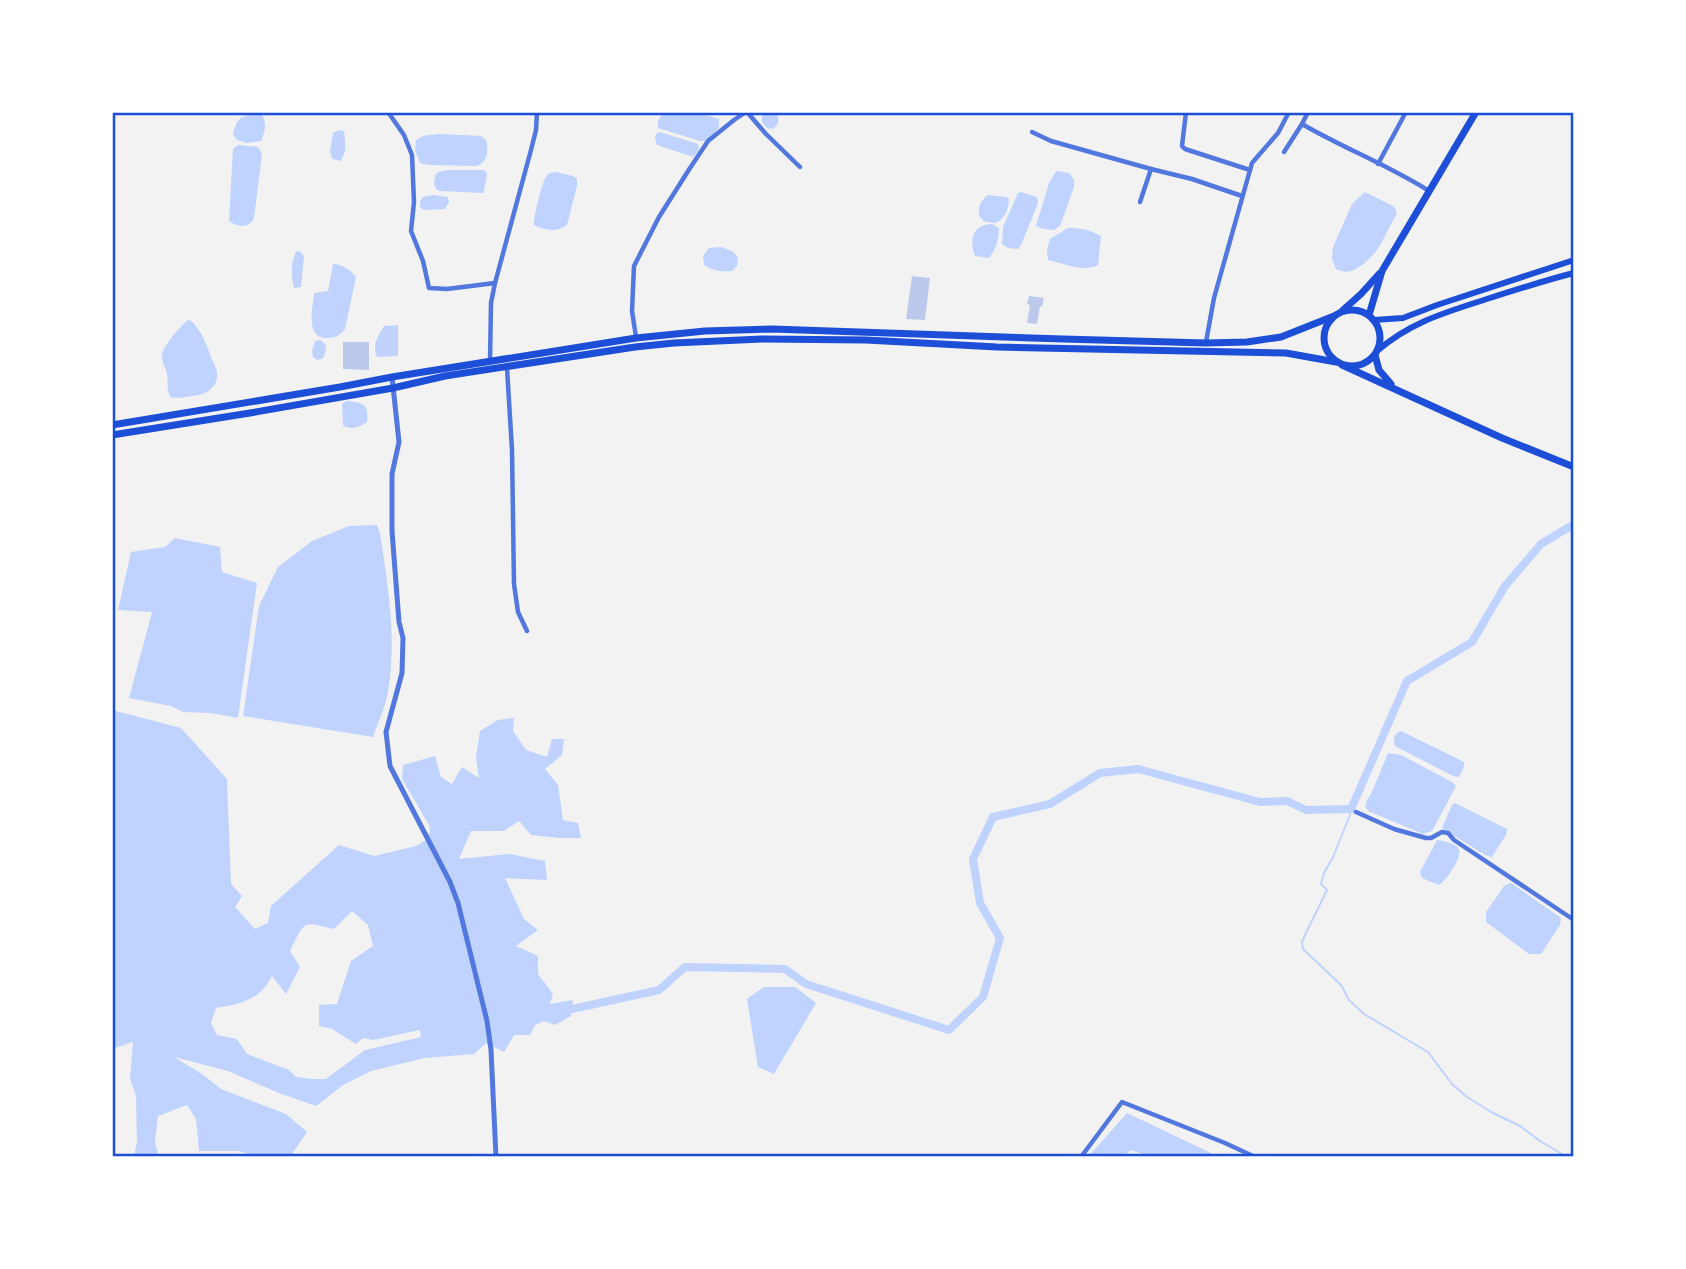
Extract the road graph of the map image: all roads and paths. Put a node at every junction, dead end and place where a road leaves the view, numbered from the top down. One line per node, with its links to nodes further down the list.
1 (388, 112): 22 (street)
2 (537, 112): 22 (street)
3 (747, 112): 13 (street); 25 (street)
4 (1186, 112): 15 (street)
5 (1289, 112): 15 (street)
6 (1307, 112): 9 (street)
7 (1406, 112): 12 (street)
8 (1476, 112): 16 (highway)
9 (1302, 124): 11 (street); 12 (street)
10 (1032, 132): 14 (street)
11 (1284, 152)
12 (1378, 164): 16 (street)
13 (800, 167)
14 (1151, 169): 17 (street); 18 (street)
15 (1250, 170): 17 (street)
16 (1429, 191): 20 (highway)
17 (1242, 196): 26 (street)
18 (1140, 202)
19 (1574, 260): 24 (main road)
20 (1382, 271): 23 (highway); 24 (highway)
21 (1574, 273): 27 (main road)
22 (495, 283): 28 (street)
23 (1336, 314): 24 (highway); 26 (highway); 29 (highway)
24 (1371, 318): 27 (highway)
25 (636, 338): 26 (highway); 28 (highway)
26 (1206, 343)
27 (1376, 353): 29 (highway); 33 (highway)
28 (489, 362): 31 (highway)
29 (1339, 363): 30 (highway); 33 (highway)
30 (507, 368): 32 (highway); 37 (street)
31 (392, 377): 32 (street); 34 (highway)
32 (393, 388): 35 (highway); 40 (street)
33 (1400, 391): 36 (highway)
34 (112, 425)
35 (112, 435)
36 (1574, 467)
37 (527, 631)
38 (1356, 812): 39 (street)
39 (1574, 920)
40 (496, 1157)
41 (1080, 1157): 42 (street)
42 (1255, 1157)

